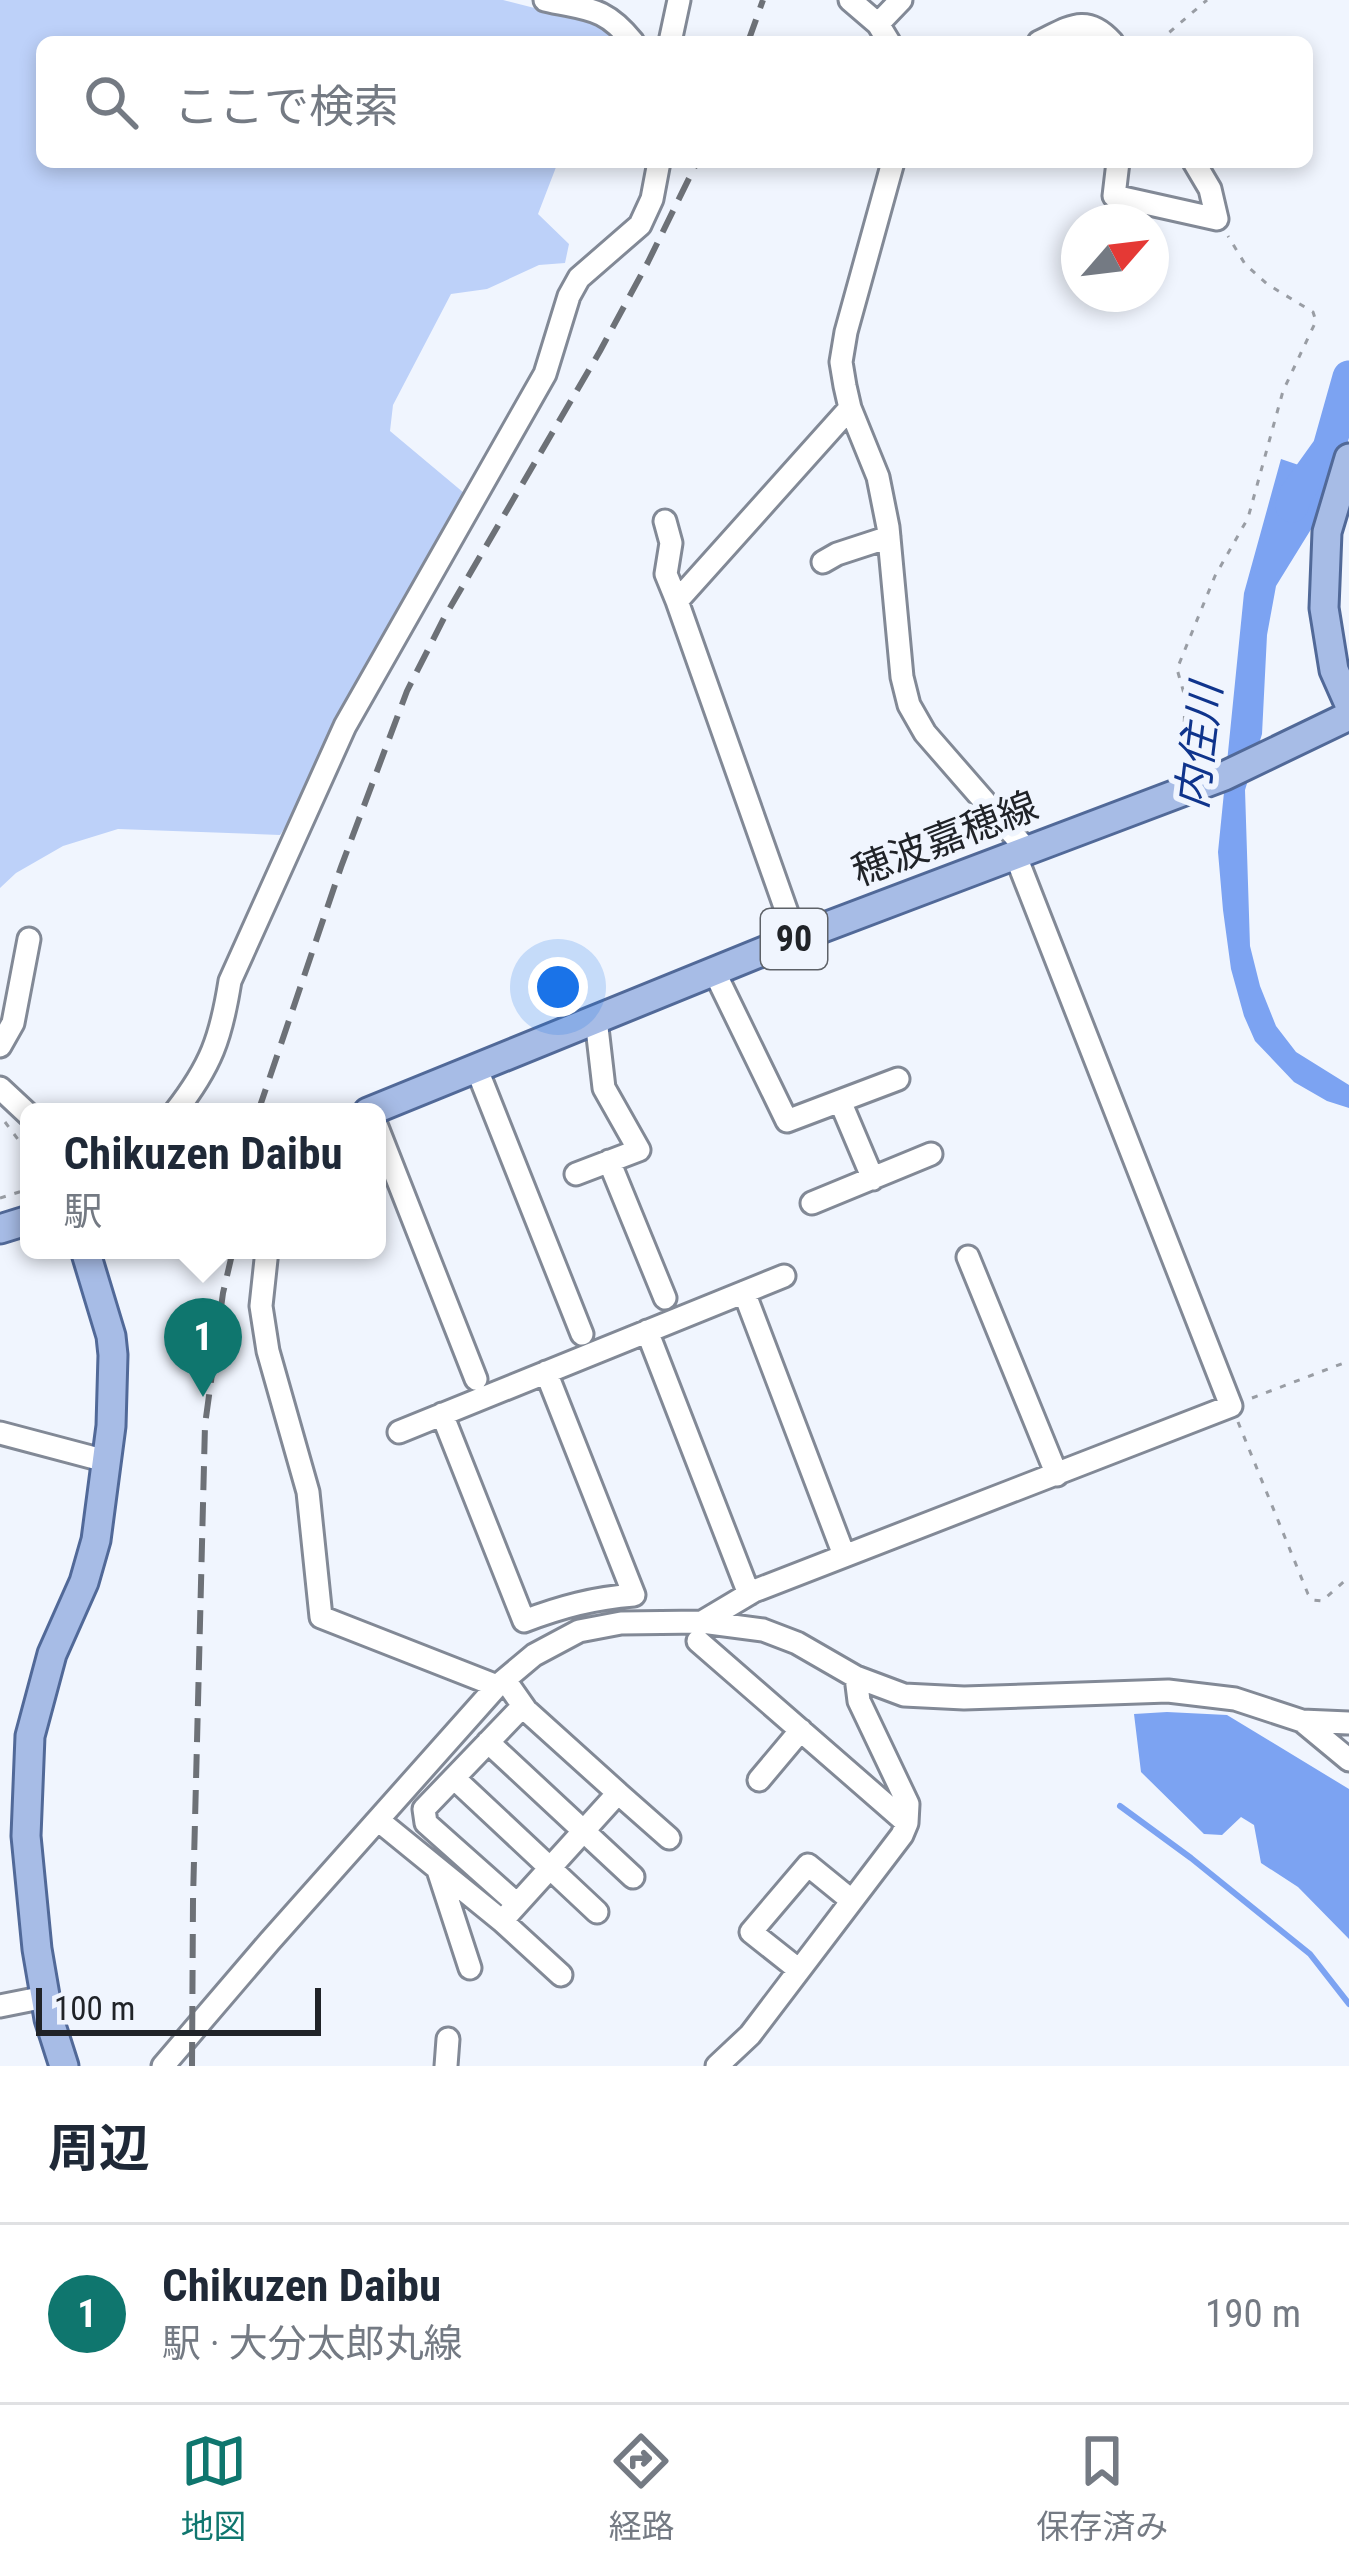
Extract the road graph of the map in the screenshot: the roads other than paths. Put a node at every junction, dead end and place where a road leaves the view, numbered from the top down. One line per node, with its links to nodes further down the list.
1 (545, 0): 6 (street)
2 (679, 0): 7 (street)
3 (850, 0): 5 (street)
4 (901, 0): 5 (street)
5 (884, 33)
6 (629, 36)
7 (671, 36)
8 (1051, 36): 9 (street)
9 (1106, 36)
10 (658, 168): 31 (street)
11 (890, 168): 14 (street)
12 (1117, 168): 13 (street)
13 (1198, 168)
14 (850, 408): 17 (street); 19 (street)
15 (1349, 458): 20 (main road)
16 (665, 520): 19 (street)
17 (889, 537): 18 (street); 22 (street)
18 (823, 562)
19 (677, 601): 23 (street)
20 (1349, 704)
21 (1349, 716): 22 (main road, 穂波嘉穂線 / 90)
22 (1020, 852): 23 (main road, 穂波嘉穂線 / 90); 53 (street)
23 (796, 938): 25 (main road, 穂波嘉穂線 / 90)
24 (29, 939): 27 (street)
25 (714, 971): 26 (main road, 穂波嘉穂線 / 90); 30 (street)
26 (596, 1019): 28 (main road, 穂波嘉穂線 / 90); 35 (street)
27 (0, 1046)
28 (476, 1067): 32 (main road, 穂波嘉穂線 / 90); 46 (street)
29 (898, 1079): 30 (street)
30 (840, 1101): 37 (street)
31 (182, 1103)
32 (386, 1105)
33 (386, 1150): 48 (street)
34 (931, 1154): 37 (street)
35 (609, 1161): 36 (street); 44 (street)
36 (576, 1174)
37 (873, 1179): 38 (street)
38 (812, 1203)
39 (968, 1257): 53 (street)
40 (89, 1259): 52 (main road)
41 (266, 1259): 58 (street)
42 (784, 1276): 43 (street)
43 (744, 1292): 45 (street); 54 (street)
44 (664, 1298)
45 (647, 1331): 47 (street); 55 (street)
46 (582, 1334)
47 (546, 1372): 49 (street); 49 (street)
48 (476, 1379)
49 (442, 1414): 50 (street)
50 (399, 1432)
51 (0, 1433): 52 (street)
52 (106, 1461): 81 (main road)
53 (1057, 1475): 54 (street)
54 (844, 1555): 55 (street)
55 (749, 1594): 56 (street)
56 (700, 1632): 57 (street); 58 (street); 62 (street)
57 (856, 1677): 60 (street); 69 (street)
58 (501, 1683): 59 (street); 68 (street)
59 (523, 1706): 63 (street); 67 (street)
60 (1302, 1721): 61 (street); 64 (street)
61 (1349, 1723)
62 (801, 1730): 66 (street); 69 (street)
63 (488, 1742): 65 (street); 70 (street)
64 (1349, 1760)
65 (454, 1778): 72 (street); 76 (street)
66 (759, 1780)
67 (618, 1793): 70 (street); 71 (street)
68 (378, 1820): 73 (street); 85 (street)
69 (907, 1823): 75 (street)
70 (583, 1832): 72 (street); 74 (street)
71 (669, 1838)
72 (550, 1868): 76 (street); 77 (street)
73 (438, 1869): 76 (street); 78 (street)
74 (633, 1877)
75 (851, 1900): 79 (street); 79 (street)
76 (509, 1912): 80 (street)
77 (597, 1912)
78 (470, 1968)
79 (799, 1970): 87 (street)
80 (561, 1976)
81 (45, 1996): 82 (street); 84 (main road)
82 (0, 2006)
83 (448, 2039): 86 (street)
84 (64, 2066)
85 (163, 2066)
86 (446, 2066)
87 (717, 2066)

